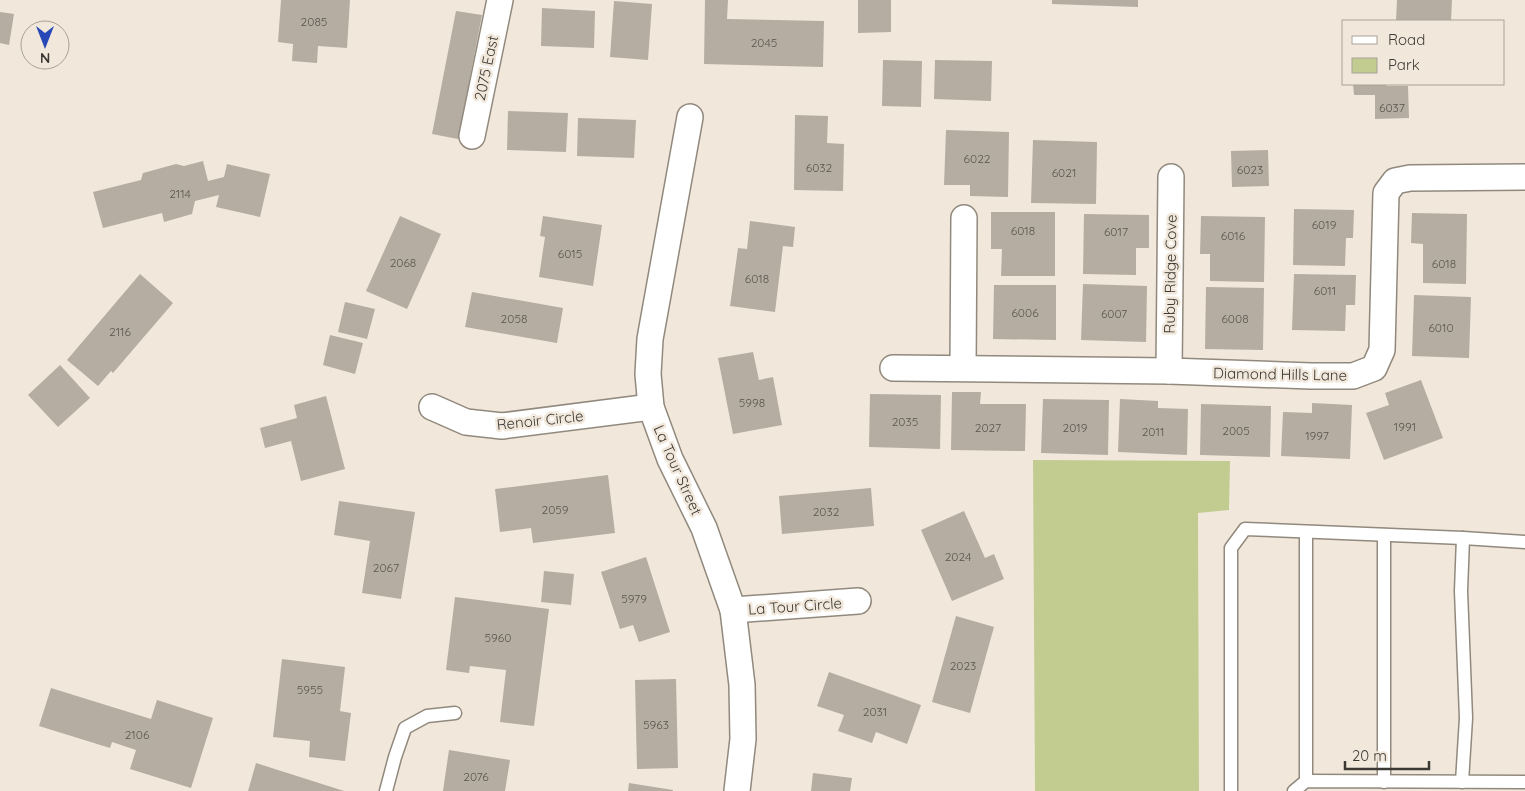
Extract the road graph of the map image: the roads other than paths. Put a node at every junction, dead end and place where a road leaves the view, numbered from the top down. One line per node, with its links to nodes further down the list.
1 (500, 0): 3 (street, 2075 East)
2 (690, 118): 11 (street, La Tour Street)
3 (472, 136)
4 (1171, 177): 9 (street, Ruby Ridge Cove)
5 (1525, 177): 9 (street, Diamond Hills Lane)
6 (964, 218): 8 (street)
7 (893, 368): 8 (street, Diamond Hills Lane)
8 (962, 368): 9 (street, Diamond Hills Lane)
9 (1169, 371)
10 (432, 407): 11 (street, Renoir Circle)
11 (651, 407): 17 (street, La Tour Street)
12 (1306, 532): 13 (lane); 19 (lane); 25 (lane)
13 (1384, 535): 14 (lane); 20 (lane)
14 (1463, 538): 15 (lane); 21 (lane)
15 (1525, 542)
16 (858, 601): 17 (street, La Tour Circle)
17 (733, 610): 24 (street, La Tour Street)
18 (455, 713): 23 (lane)
19 (1306, 781): 20 (lane); 26 (lane)
20 (1384, 782): 21 (lane)
21 (1462, 782): 22 (lane)
22 (1525, 782)
23 (386, 791)
24 (738, 791)
25 (1231, 791)
26 (1294, 791)

